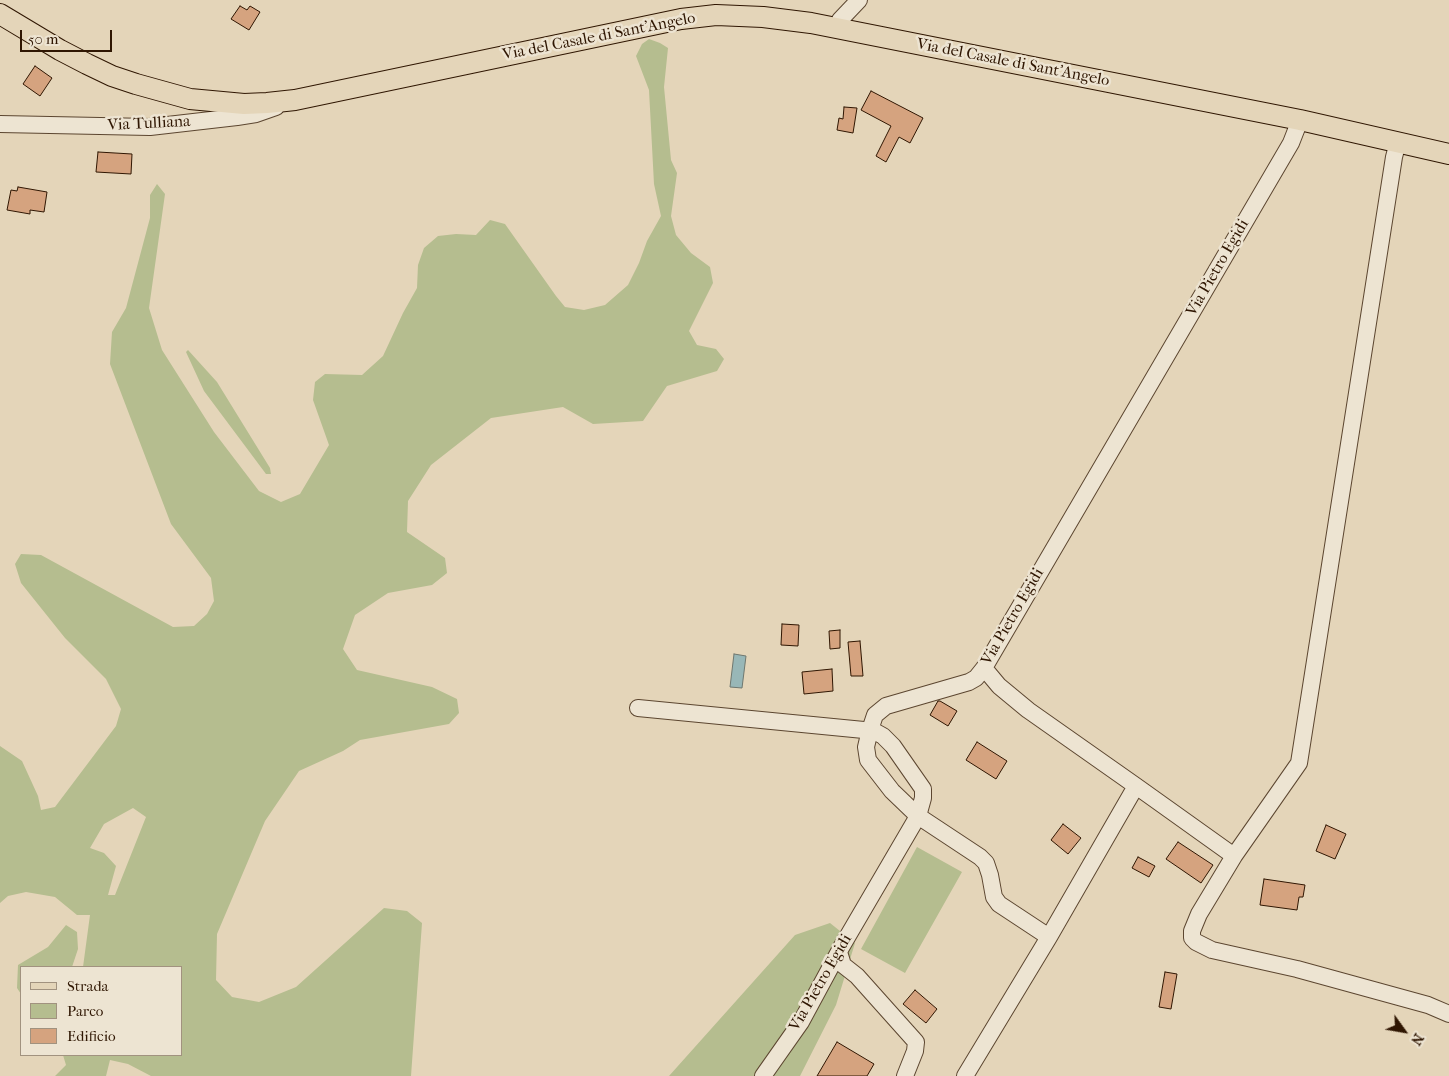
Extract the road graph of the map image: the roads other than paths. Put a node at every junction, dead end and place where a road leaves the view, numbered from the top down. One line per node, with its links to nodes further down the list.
1 (859, 0): 3 (street)
2 (0, 14): 4 (main road, Via del Casale di Sant'Angelo)
3 (838, 29): 4 (main road, Via del Casale di Sant'Angelo); 5 (main road, Via del Casale di Sant'Angelo)
4 (295, 100): 6 (street, Via Tulliana)
5 (1300, 120): 7 (main road, Via del Casale di Sant'Angelo); 9 (street, Via Pietro Egidi)
6 (0, 124)
7 (1398, 142): 8 (main road, Via del Casale di Sant'Angelo); 14 (street)
8 (1449, 154)
9 (984, 668): 11 (street, Via Pietro Egidi); 12 (street)
10 (638, 708): 11 (street)
11 (870, 730): 13 (street, Via Pietro Egidi); 13 (street)
12 (1136, 786): 14 (street); 15 (street)
13 (918, 816): 15 (street); 16 (street, Via Pietro Egidi)
14 (1234, 856): 17 (street)
15 (1049, 937): 20 (street)
16 (839, 952): 18 (street, Via Pietro Egidi); 19 (street)
17 (1449, 1014)
18 (763, 1076)
19 (905, 1076)
20 (965, 1076)

